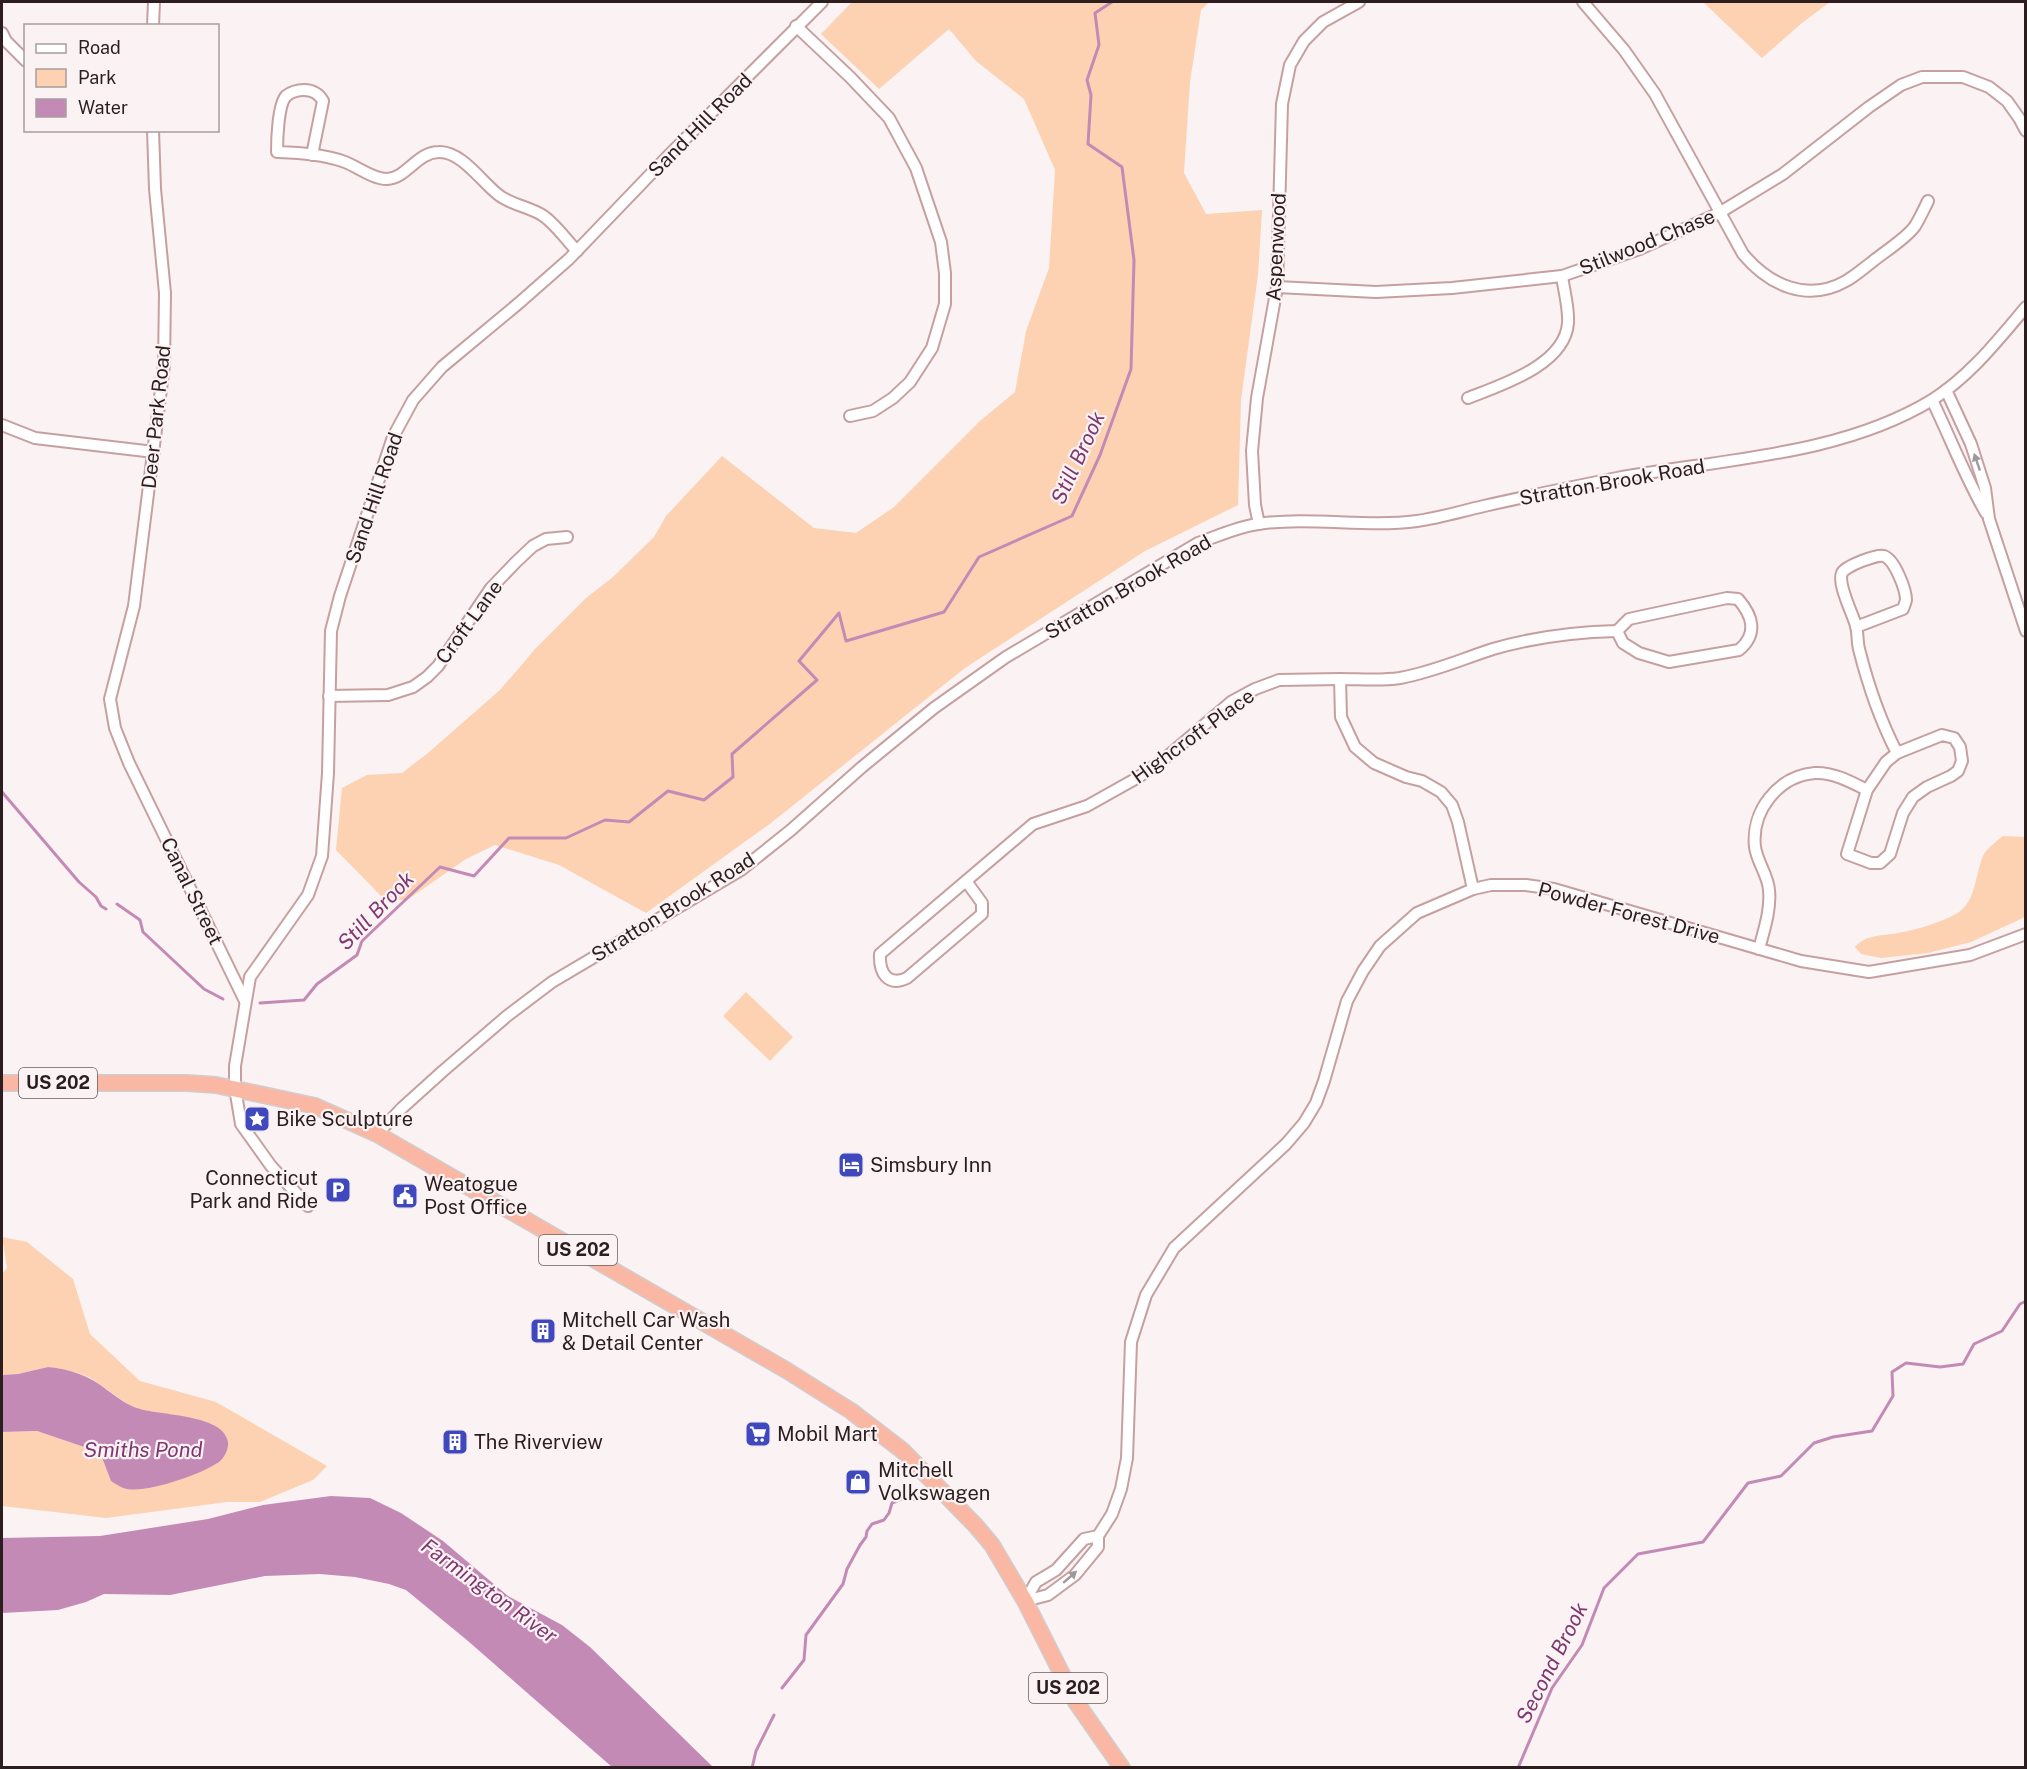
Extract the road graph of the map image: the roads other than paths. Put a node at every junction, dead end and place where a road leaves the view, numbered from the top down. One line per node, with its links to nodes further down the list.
1 (154, 2): 5 (street)
2 (822, 2): 6 (street, Sand Hill Road)
3 (1359, 2): 16 (street, Aspenwood)
4 (1583, 2): 13 (street)
5 (153, 24)
6 (796, 26): 14 (street, Sand Hill Road); 21 (street)
7 (2, 33): 8 (street)
8 (24, 59)
9 (2025, 131): 13 (street, Stilwood Chase)
10 (153, 132): 23 (street, Deer Park Road)
11 (312, 155): 11 (street); 14 (street)
12 (1928, 201): 13 (street)
13 (1719, 213): 15 (street, Stilwood Chase)
14 (577, 251): 31 (street, Sand Hill Road)
15 (1562, 276): 16 (street, Stilwood Chase); 19 (street)
16 (1277, 287): 25 (street, Aspenwood)
17 (2025, 307): 18 (street, Stratton Brook Road)
18 (1946, 390): 20 (street, Stratton Brook Road); 24 (street, one-way to 18)
19 (1468, 398)
20 (1932, 400): 24 (street); 25 (street, Stratton Brook Road)
21 (850, 416)
22 (2, 425): 23 (street)
23 (154, 452): 32 (street, Deer Park Road)
24 (1989, 519): 29 (street)
25 (1259, 524): 42 (street, Stratton Brook Road)
26 (567, 537): 31 (street, Croft Lane)
27 (1856, 627): 27 (street); 33 (street)
28 (1617, 631): 28 (street, Highcroft Place); 30 (street, Highcroft Place)
29 (2025, 631)
30 (1340, 679): 35 (street, Highcroft Place); 36 (street)
31 (329, 696): 39 (street, Sand Hill Road)
32 (110, 699): 39 (street, Canal Street)
33 (1897, 753): 34 (street); 34 (street)
34 (1867, 790): 38 (street)
35 (966, 881): 35 (street, Highcroft Place)
36 (1473, 889): 38 (street, Powder Forest Drive); 44 (street, Powder Forest Drive)
37 (2025, 934): 38 (street, Powder Forest Drive)
38 (1759, 949)
39 (245, 1002): 41 (street)
40 (2, 1083): 41 (highway, US 202)
41 (235, 1088): 42 (highway, US 202); 43 (street)
42 (377, 1134): 45 (highway, US 202)
43 (308, 1206)
44 (1098, 1536): 45 (street, Powder Forest Drive); 45 (street, Powder Forest Drive, one-way to 44)
45 (1025, 1601): 46 (highway, US 202)
46 (1122, 1767)

